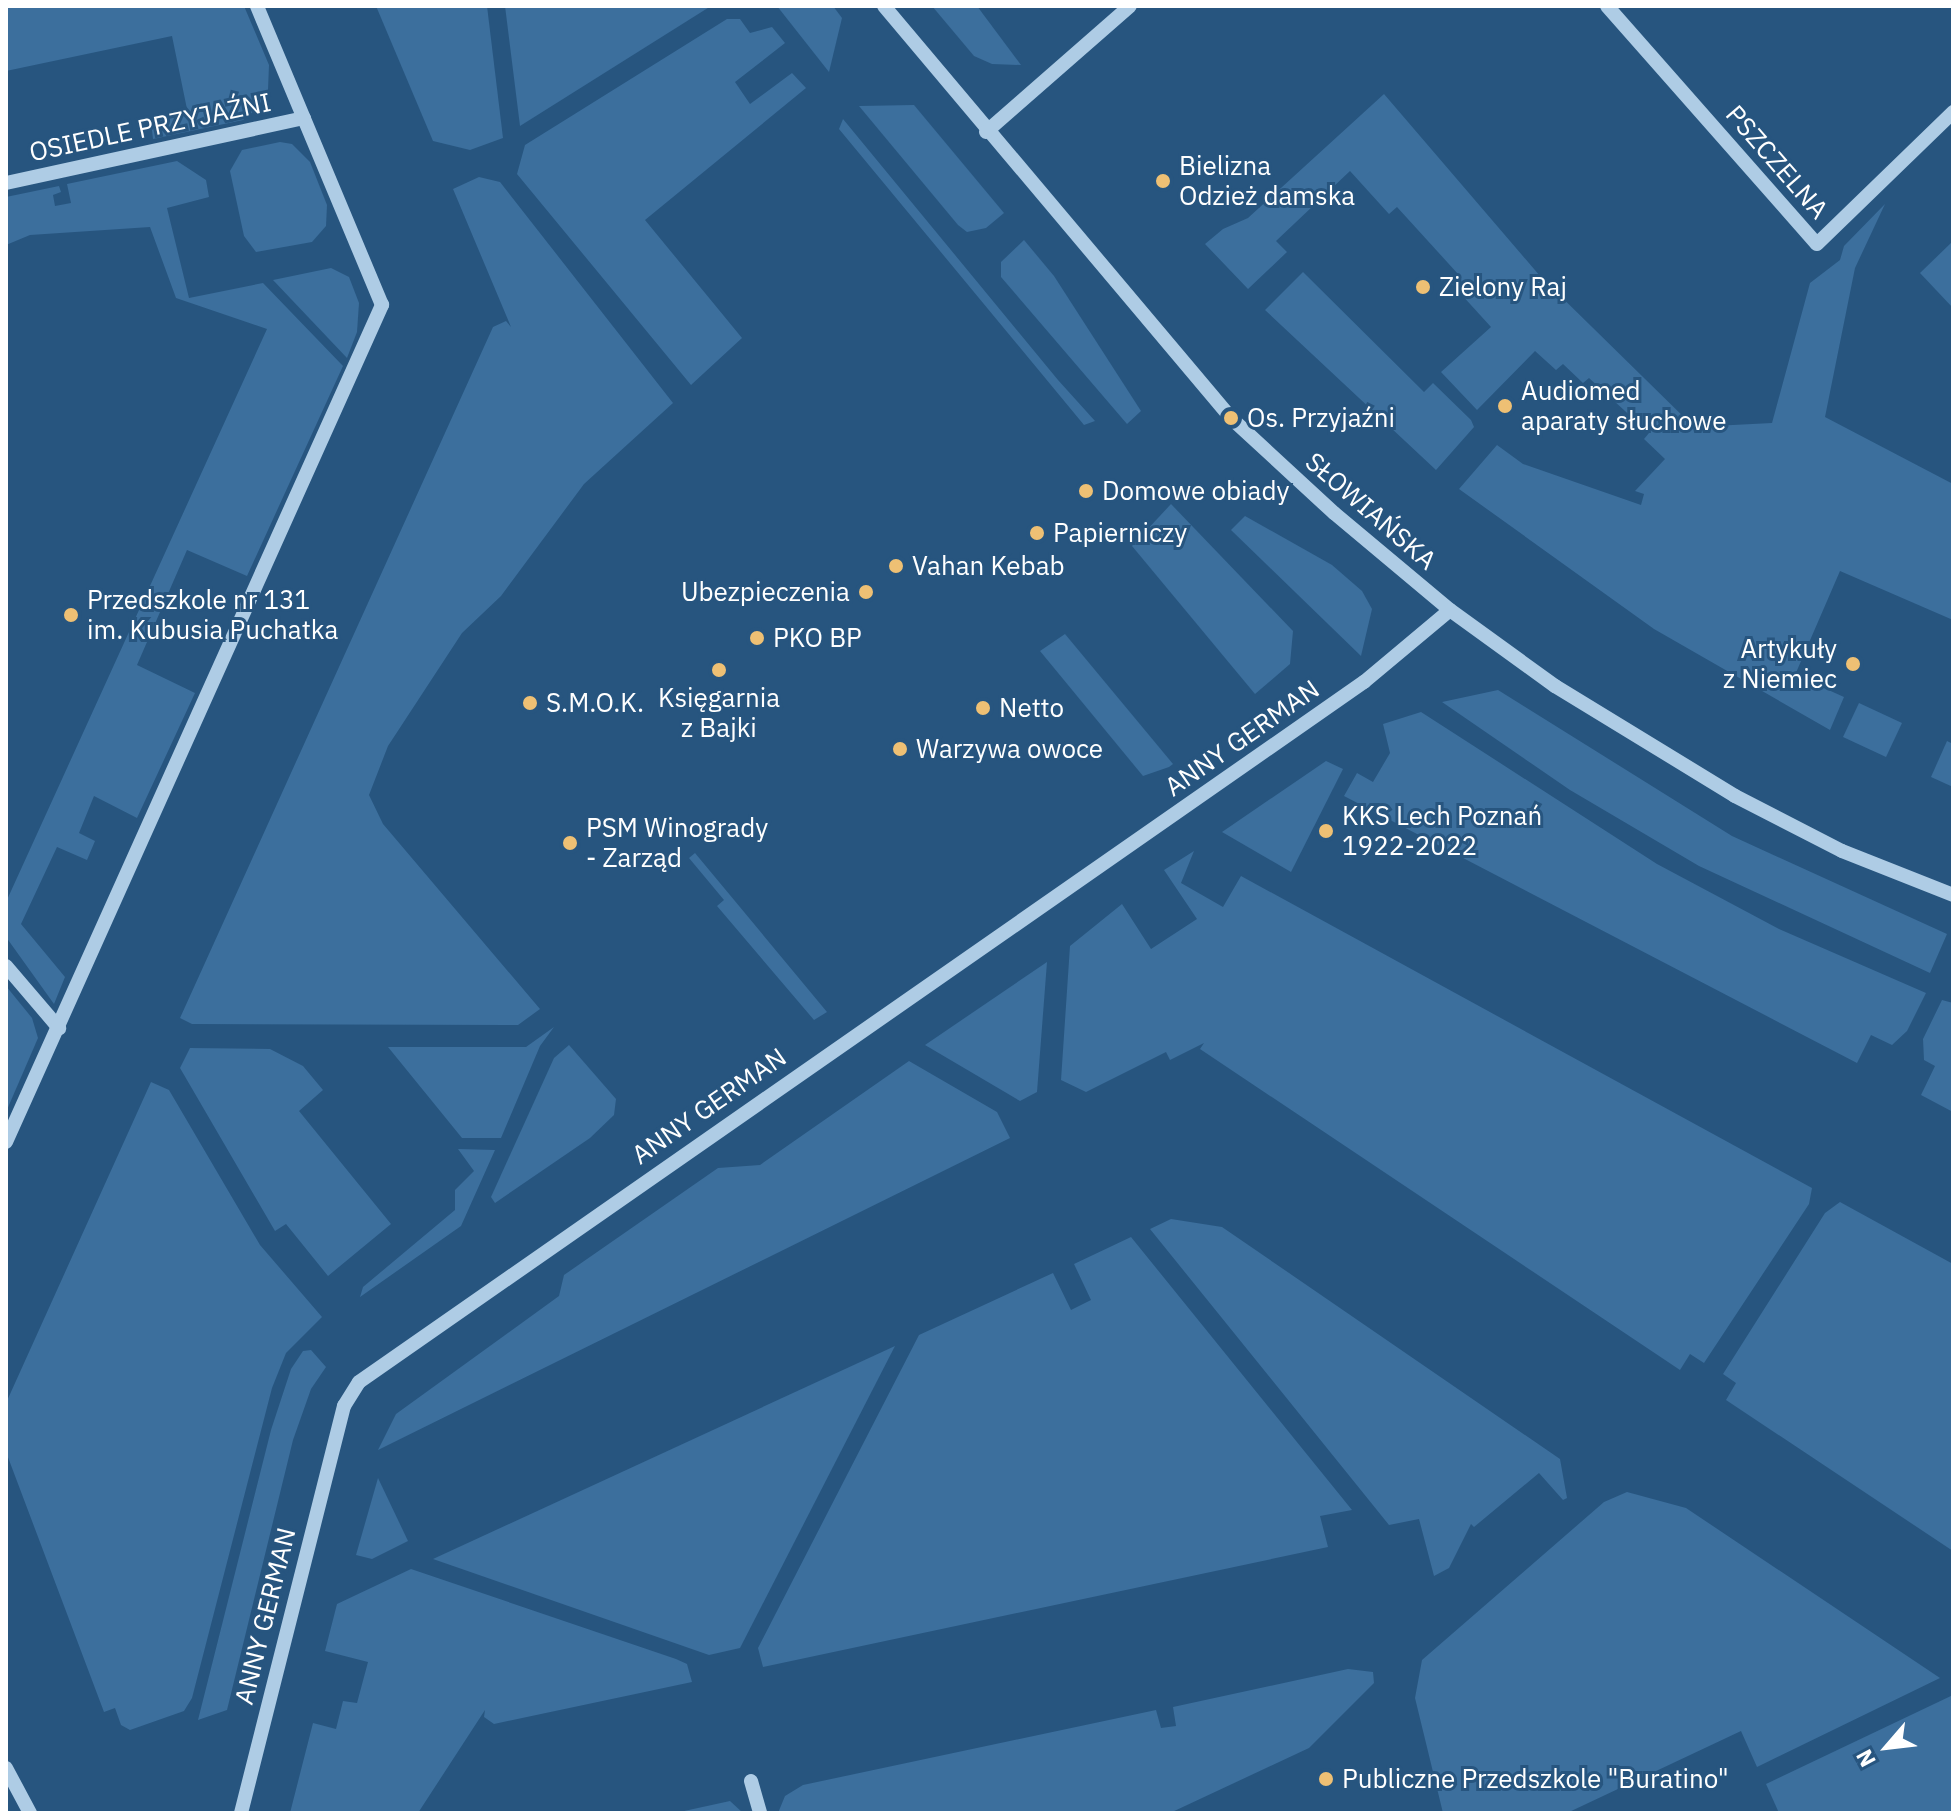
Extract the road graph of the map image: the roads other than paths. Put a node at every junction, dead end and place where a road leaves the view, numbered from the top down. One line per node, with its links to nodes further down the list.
1 (257, 6): 6 (street, OSIEDLE PRZYJAŹNI)
2 (884, 6): 7 (street, SŁOWIAŃSKA)
3 (1130, 6): 7 (street)
4 (1607, 6): 5 (street, PSZCZELNA)
5 (1953, 112)
6 (304, 118): 8 (street, OSIEDLE PRZYJAŹNI); 12 (street, OSIEDLE PRZYJAŹNI)
7 (986, 132): 9 (street, SŁOWIAŃSKA)
8 (6, 183)
9 (1450, 610): 10 (street, SŁOWIAŃSKA); 17 (street, ANNY GERMAN)
10 (1953, 895)
11 (6, 966): 12 (street)
12 (59, 1028): 13 (street)
13 (6, 1142)
14 (6, 1768): 16 (street)
15 (751, 1781): 18 (street)
16 (30, 1813)
17 (241, 1813)
18 (760, 1813)

